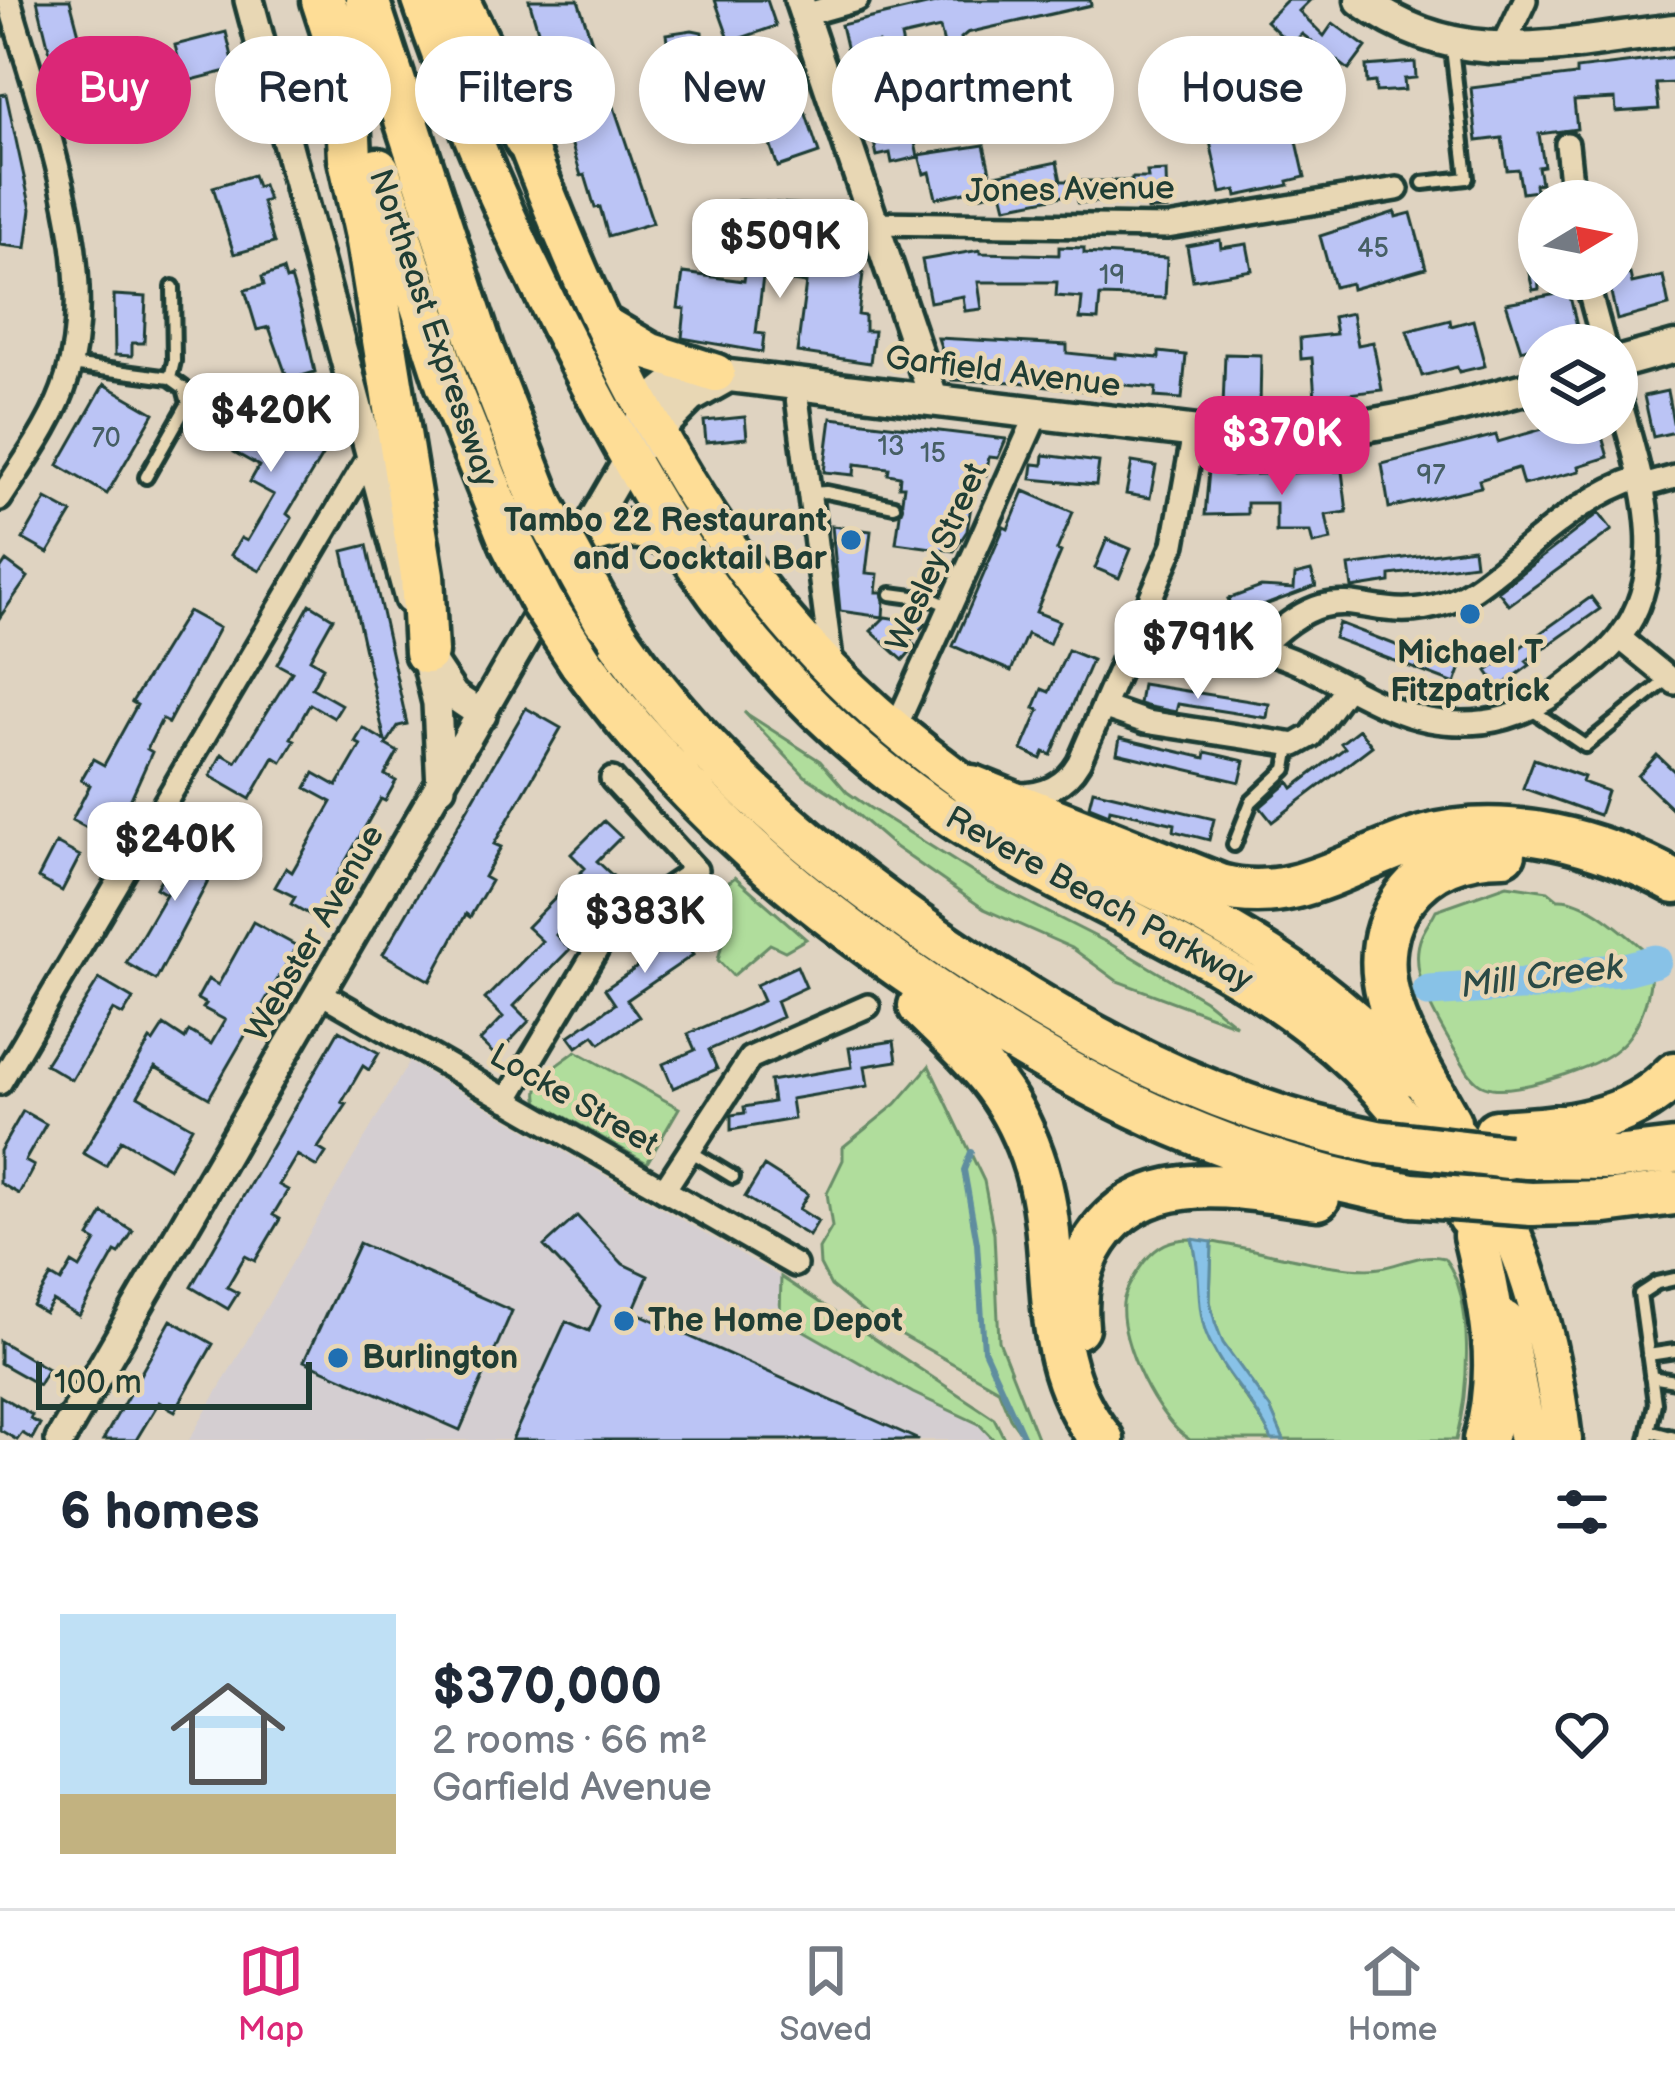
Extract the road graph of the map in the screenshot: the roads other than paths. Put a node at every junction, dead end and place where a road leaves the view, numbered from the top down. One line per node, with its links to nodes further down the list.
1 (9, 0): 31 (street)
2 (249, 0): 37 (street)
3 (323, 0): 13 (highway, Northeast Expressway)
4 (367, 0): 80 (highway, Northeast Expressway, bridge)
5 (421, 0): 44 (highway, Revere Beach Parkway)
6 (457, 0): 14 (highway)
7 (481, 0): 15 (highway, Revere Beach Parkway)
8 (857, 0): 11 (street)
9 (1361, 0): 16 (main road)
10 (1525, 0): 17 (street)
11 (801, 7): 26 (street)
12 (1673, 28): 17 (main road)
13 (335, 36)
14 (475, 36)
15 (493, 36)
16 (1451, 44): 17 (main road); 23 (lane)
17 (1502, 49)
18 (1568, 143): 22 (street)
19 (349, 144): 58 (highway)
20 (370, 144): 73 (highway, Northeast Expressway, bridge)
21 (528, 144): 28 (highway, Revere Beach Parkway)
22 (1572, 180)
23 (1423, 183)
24 (1397, 189): 26 (street, Jones Avenue)
25 (740, 214): 26 (street, Jones Avenue)
26 (875, 223): 38 (street)
27 (173, 287): 33 (lane)
28 (603, 323): 32 (highway); 40 (highway, Revere Beach Parkway)
29 (1675, 347): 30 (main road)
30 (1638, 357)
31 (71, 365): 33 (lane); 49 (street)
32 (728, 374): 34 (main road, Garfield Avenue); 40 (main road, Garfield Avenue)
33 (170, 378): 45 (lane)
34 (795, 382): 38 (main road, Garfield Avenue); 48 (street)
35 (1518, 390): 41 (main road, Garfield Avenue)
36 (278, 391): 37 (lane)
37 (357, 398): 43 (street)
38 (934, 400): 39 (main road, Garfield Avenue)
39 (1038, 412): 41 (main road, Garfield Avenue); 54 (street, Wesley Street)
40 (652, 420): 44 (main road, Garfield Avenue); 59 (highway, Revere Beach Parkway)
41 (1194, 433): 56 (street)
42 (1632, 444): 47 (street)
43 (371, 453): 58 (street); 77 (street)
44 (628, 460): 51 (street, Webster Avenue); 52 (highway, Revere Beach Parkway)
45 (146, 477)
46 (1675, 477): 47 (street)
47 (1642, 482): 55 (street); 57 (street)
48 (808, 493): 50 (lane); 59 (street)
49 (0, 500)
50 (894, 506)
51 (583, 539): 52 (highway); 64 (street, Webster Avenue)
52 (677, 543): 87 (highway, Revere Beach Parkway)
53 (891, 593): 54 (lane)
54 (952, 608): 65 (street, Wesley Street)
55 (1620, 638): 60 (street); 63 (street)
56 (1132, 639): 57 (street); 62 (street)
57 (1258, 650): 61 (street)
58 (426, 652): 64 (street); 68 (street)
59 (833, 672): 65 (highway, Revere Beach Parkway)
60 (1672, 681): 63 (lane)
61 (1348, 686): 63 (street); 66 (street)
62 (1103, 707): 66 (street); 69 (street)
63 (1532, 710)
64 (482, 715): 68 (street, Webster Avenue)
65 (895, 729): 69 (highway, Revere Beach Parkway)
66 (1290, 746): 70 (lane)
67 (613, 778): 78 (street)
68 (441, 787): 74 (street, Webster Avenue)
69 (973, 787): 71 (highway); 79 (highway, Revere Beach Parkway)
70 (1234, 845)
71 (1675, 881)
72 (1675, 915): 79 (highway)
73 (860, 937): 86 (highway, Northeast Expressway); 98 (highway)
74 (321, 993): 78 (street, Locke Street); 97 (street, Webster Avenue)
75 (868, 1006): 81 (street)
76 (1675, 1074): 80 (highway)
77 (0, 1083)
78 (507, 1100): 84 (street, Locke Street)
79 (1450, 1122): 94 (highway, Revere Beach Parkway)
80 (1502, 1144): 82 (highway, Northeast Expressway)
81 (690, 1151): 83 (lane); 84 (street)
82 (1675, 1151)
83 (733, 1177)
84 (664, 1190): 88 (street, Locke Street)
85 (1675, 1193): 86 (highway, Northeast Expressway, bridge)
86 (1412, 1195): 99 (highway)
87 (1475, 1236): 100 (highway); 101 (highway, Revere Beach Parkway)
88 (795, 1265)
89 (1675, 1280): 91 (lane)
90 (1675, 1351): 91 (lane)
91 (1648, 1355): 92 (lane)
92 (1651, 1377): 93 (lane); 95 (lane)
93 (1675, 1382)
94 (1556, 1389): 102 (highway, Revere Beach Parkway); 103 (highway)
95 (1648, 1436): 96 (lane)
96 (1675, 1438)
97 (60, 1440)
98 (1102, 1440)
99 (1132, 1440)
100 (1485, 1440)
101 (1528, 1440)
102 (1563, 1440)
103 (1592, 1440)

